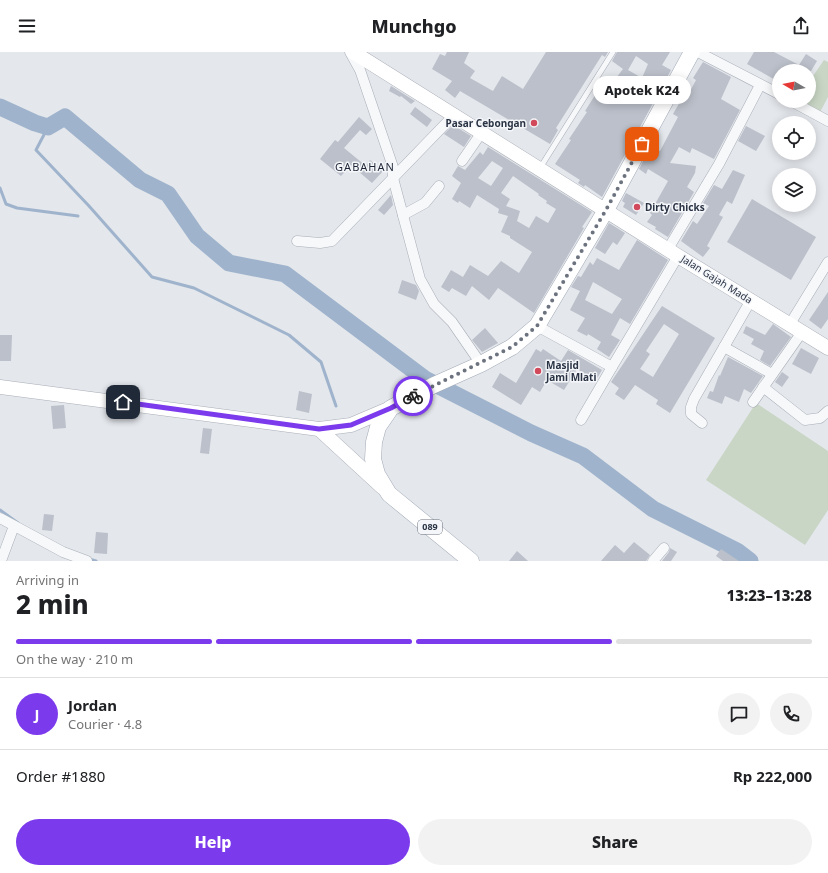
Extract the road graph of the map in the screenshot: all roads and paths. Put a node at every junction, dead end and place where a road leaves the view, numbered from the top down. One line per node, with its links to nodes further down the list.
1 (350, 52): 14 (street)
2 (353, 52): 9 (main road, Jalan Gajah Mada)
3 (613, 52): 13 (lane)
4 (692, 52): 16 (main road)
5 (698, 52): 6 (street)
6 (760, 84): 7 (street); 19 (street)
7 (772, 90)
8 (803, 108): 10 (street)
9 (454, 115): 11 (main road, Jalan Gajah Mada); 14 (street)
10 (828, 122)
11 (482, 132): 12 (street); 13 (main road, Jalan Gajah Mada)
12 (462, 161)
13 (540, 169): 16 (main road, Jalan Gajah Mada)
14 (393, 178): 17 (street); 18 (street)
15 (439, 186): 17 (street)
16 (606, 210): 19 (main road, Jalan Gajah Mada); 23 (main road, 089)
17 (403, 215): 27 (street)
18 (296, 241)
19 (673, 253): 21 (main road, Jalan Gajah Mada); 28 (street)
20 (828, 264): 22 (street)
21 (751, 300): 22 (main road, Jalan Gajah Mada); 25 (street)
22 (790, 324): 24 (main road, Jalan Gajah Mada)
23 (537, 326): 27 (main road, 089); 28 (street)
24 (802, 332): 26 (main road, Jalan Gajah Mada); 29 (street)
25 (724, 347): 29 (street); 36 (street)
26 (828, 348)
27 (474, 367): 33 (main road, 089)
28 (612, 367): 35 (street)
29 (772, 374): 31 (street)
30 (0, 387): 37 (main road)
31 (763, 388): 32 (street); 34 (street)
32 (753, 402)
33 (391, 408): 37 (main road); 38 (main road, 089)
34 (828, 411)
35 (581, 420)
36 (702, 423)
37 (319, 429): 38 (main road)
38 (389, 494): 45 (main road, 089)
39 (0, 518): 40 (street)
40 (14, 526): 42 (street); 43 (street)
41 (664, 548): 46 (street)
42 (71, 558): 44 (street)
43 (1, 561)
44 (87, 561)
45 (471, 561)
46 (654, 561)

